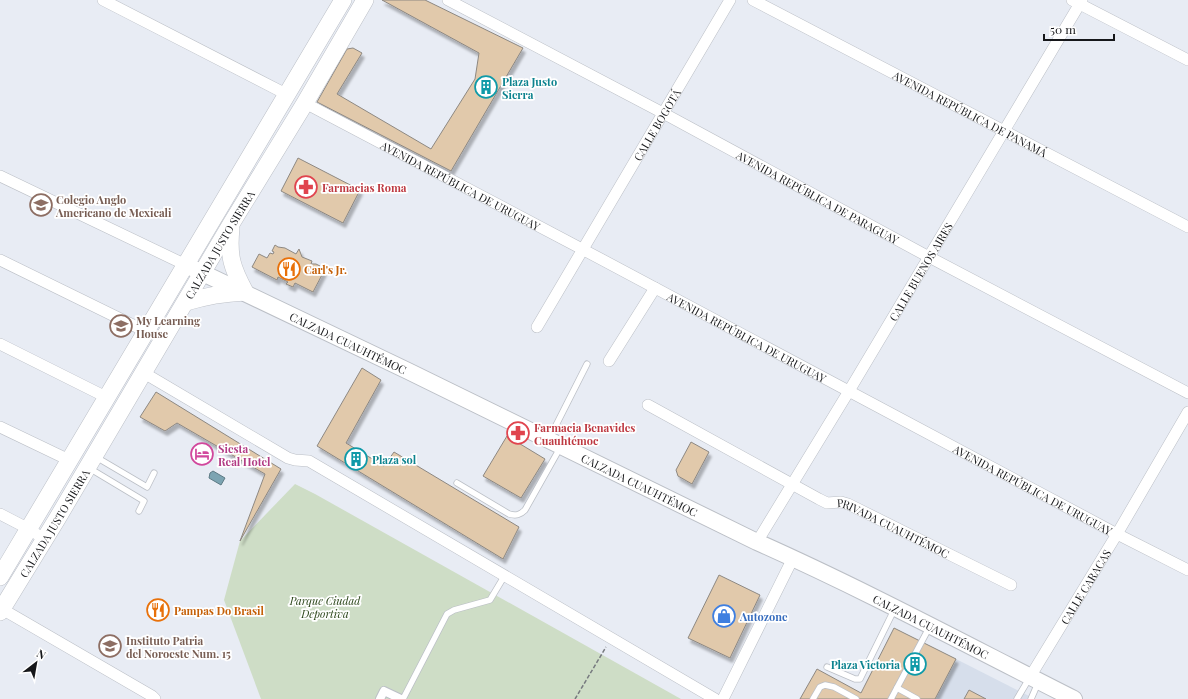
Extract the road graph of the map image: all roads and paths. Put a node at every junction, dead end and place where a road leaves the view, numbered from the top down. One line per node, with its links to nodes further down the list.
1 (103, 0): 10 (street)
2 (343, 0): 8 (main road, CALZADA JUSTO SIERRA)
3 (365, 0): 11 (main road, CALZADA JUSTO SIERRA)
4 (448, 0): 12 (street, AVENIDA REPÚBLICA DE PARAGUAY)
5 (730, 0): 12 (street, CALLE BOGOTÁ)
6 (753, 0): 13 (street, AVENIDA REPÚBLICA DE PANAMÁ)
7 (1078, 1): 9 (street); 13 (street, CALLE BUENOS AIRES)
8 (317, 44): 10 (main road, CALZADA JUSTO SIERRA); 11 (main road)
9 (1188, 60)
10 (286, 94): 20 (main road, CALZADA JUSTO SIERRA)
11 (305, 104): 15 (main road, CALZADA JUSTO SIERRA); 17 (street, AVENIDA REPÚBLICA DE URUGUAY)
12 (663, 113): 17 (street, CALLE BOGOTÁ); 18 (street, AVENIDA REPÚBLICA DE PARAGUAY)
13 (1004, 131): 16 (street, AVENIDA REPÚBLICA DE PANAMÁ); 18 (street, CALLE BUENOS AIRES)
14 (0, 176): 20 (street)
15 (232, 224): 21 (main road, CALZADA JUSTO SIERRA); 23 (main road)
16 (1188, 227)
17 (582, 249): 22 (street, AVENIDA REPÚBLICA DE URUGUAY); 25 (street, CALLE BOGOTÁ)
18 (929, 257): 31 (street, CALLE BUENOS AIRES); 32 (street, AVENIDA REPÚBLICA DE PARAGUAY)
19 (0, 260): 26 (street)
20 (186, 265): 21 (main road, CALZADA CUAUHTÉMOC); 26 (main road, CALZADA JUSTO SIERRA)
21 (204, 273): 23 (main road, CALZADA CUAUHTÉMOC); 24 (main road, CALZADA JUSTO SIERRA)
22 (655, 288): 28 (street); 31 (street, AVENIDA REPÚBLICA DE URUGUAY)
23 (245, 292): 24 (main road); 37 (main road, CALZADA CUAUHTÉMOC)
24 (186, 302): 30 (main road, CALZADA JUSTO SIERRA)
25 (537, 328)
26 (145, 331): 33 (main road, CALZADA JUSTO SIERRA)
27 (0, 344): 33 (street)
28 (609, 361)
29 (587, 364): 37 (lane)
30 (144, 373): 39 (main road, CALZADA JUSTO SIERRA); 51 (street)
31 (849, 391): 42 (street, CALLE BUENOS AIRES); 46 (street, AVENIDA REPÚBLICA DE URUGUAY)
32 (1188, 393)
33 (106, 397): 38 (main road, CALZADA JUSTO SIERRA)
34 (648, 405): 42 (street, PRIVADA CUAUHTÉMOC)
35 (1188, 412): 46 (street, CALLE CARACAS)
36 (0, 427): 38 (street)
37 (555, 443): 41 (lane); 48 (main road, CALZADA CUAUHTÉMOC)
38 (69, 460): 45 (main road, CALZADA JUSTO SIERRA)
39 (91, 462): 40 (lane); 43 (lane); 47 (main road, CALZADA JUSTO SIERRA)
40 (154, 473)
41 (457, 483)
42 (792, 484): 48 (street, CALLE BUENOS AIRES); 53 (street, PRIVADA CUAUHTÉMOC)
43 (139, 511)
44 (0, 514): 45 (street)
45 (29, 529): 47 (street); 52 (main road, CALZADA JUSTO SIERRA)
46 (1117, 534): 50 (street, AVENIDA REPÚBLICA DE URUGUAY); 59 (street, CALLE CARACAS)
47 (44, 539): 55 (main road, CALZADA JUSTO SIERRA)
48 (757, 542): 49 (main road, CALZADA CUAUHTÉMOC)
49 (793, 558): 54 (main road, CALZADA CUAUHTÉMOC); 66 (street)
50 (1188, 570)
51 (504, 576): 57 (street); 63 (lane)
52 (0, 578)
53 (1011, 586)
54 (895, 608): 56 (main road, CALZADA CUAUHTÉMOC); 58 (lane)
55 (1, 610): 61 (street)
56 (930, 626): 59 (main road, CALZADA CUAUHTÉMOC); 60 (lane)
57 (611, 638): 64 (path); 65 (street)
58 (827, 667)
59 (1034, 679): 71 (lane); 72 (lane); 73 (main road, CALZADA CUAUHTÉMOC)
60 (897, 688): 69 (lane); 70 (lane)
61 (155, 699)
62 (380, 699): 63 (street)
63 (402, 699)
64 (575, 699)
65 (715, 699)
66 (723, 699)
67 (813, 699): 68 (lane)
68 (856, 699)
69 (891, 699)
70 (917, 699)
71 (1016, 699)
72 (1031, 699)
73 (1074, 699)

